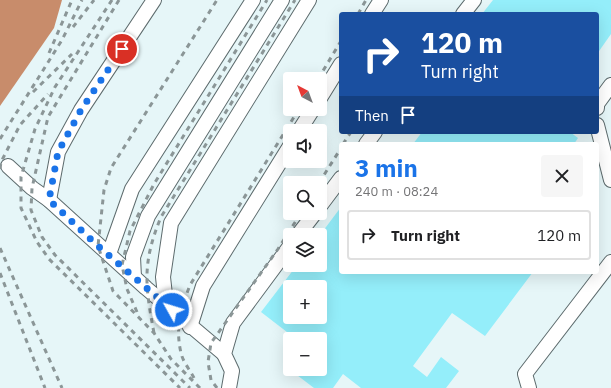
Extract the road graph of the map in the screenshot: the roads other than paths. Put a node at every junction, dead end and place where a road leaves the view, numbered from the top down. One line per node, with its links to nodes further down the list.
1 (154, 0): 19 (street)
2 (253, 0): 22 (street)
3 (282, 0): 25 (street)
4 (309, 0): 26 (street)
5 (381, 0): 7 (street)
6 (474, 0): 8 (street)
7 (373, 12)
8 (465, 12)
9 (339, 67): 11 (street)
10 (611, 84): 12 (street)
11 (327, 87)
12 (599, 101)
13 (599, 133): 16 (street)
14 (283, 157): 27 (street)
15 (8, 166): 19 (street)
16 (611, 180)
17 (339, 181): 18 (street)
18 (327, 197)
19 (49, 200): 22 (street)
20 (310, 220): 21 (street)
21 (303, 228)
22 (109, 254): 25 (street)
23 (283, 255): 28 (street)
24 (611, 262): 30 (street)
25 (134, 278): 26 (street)
26 (166, 304): 27 (street)
27 (190, 327): 28 (street)
28 (224, 354): 29 (street)
29 (229, 388)
30 (529, 388)

